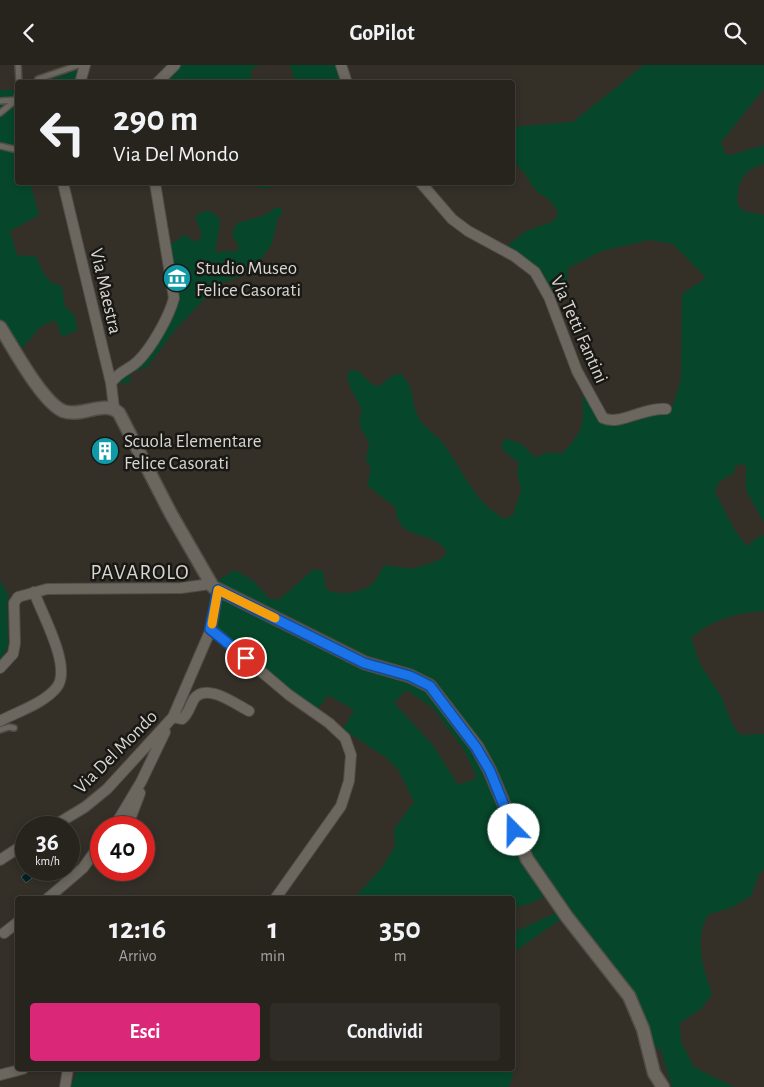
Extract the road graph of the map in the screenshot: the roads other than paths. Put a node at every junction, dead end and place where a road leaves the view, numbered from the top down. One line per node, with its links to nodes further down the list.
1 (18, 65): 7 (lane)
2 (79, 65): 6 (lane)
3 (85, 65): 8 (street)
4 (175, 65): 9 (street)
5 (341, 65): 10 (street)
6 (38, 79)
7 (19, 80)
8 (81, 80)
9 (160, 80)
10 (346, 80)
11 (15, 97): 13 (lane)
12 (15, 99): 14 (lane)
13 (0, 101)
14 (0, 113)
15 (0, 146): 16 (lane)
16 (15, 149)
17 (63, 185): 21 (street, Via Maestra)
18 (155, 185): 21 (street)
19 (423, 185): 23 (street, Via Tetti Fantini)
20 (0, 327): 22 (street)
21 (111, 383): 22 (street, Via Maestra)
22 (114, 408): 25 (street)
23 (666, 409)
24 (34, 592): 25 (street); 27 (street); 30 (street)
25 (215, 592): 26 (street, Via Del Mondo); 49 (street)
26 (210, 629): 29 (street, Via Del Mondo); 42 (street)
27 (0, 668)
28 (249, 711): 29 (street)
29 (173, 717): 31 (street, Via Del Mondo)
30 (0, 721)
31 (167, 727): 34 (street); 35 (street, Via Del Mondo)
32 (14, 728): 33 (lane)
33 (0, 730)
34 (141, 782): 36 (street); 37 (street)
35 (70, 816)
36 (121, 816)
37 (131, 816)
38 (15, 850): 40 (street)
39 (90, 858): 41 (street)
40 (0, 860)
41 (50, 896)
42 (277, 896)
43 (15, 924): 44 (street)
44 (4, 933)
45 (15, 1071): 47 (street)
46 (68, 1071): 48 (street)
47 (0, 1075)
48 (65, 1087)
49 (663, 1087)

